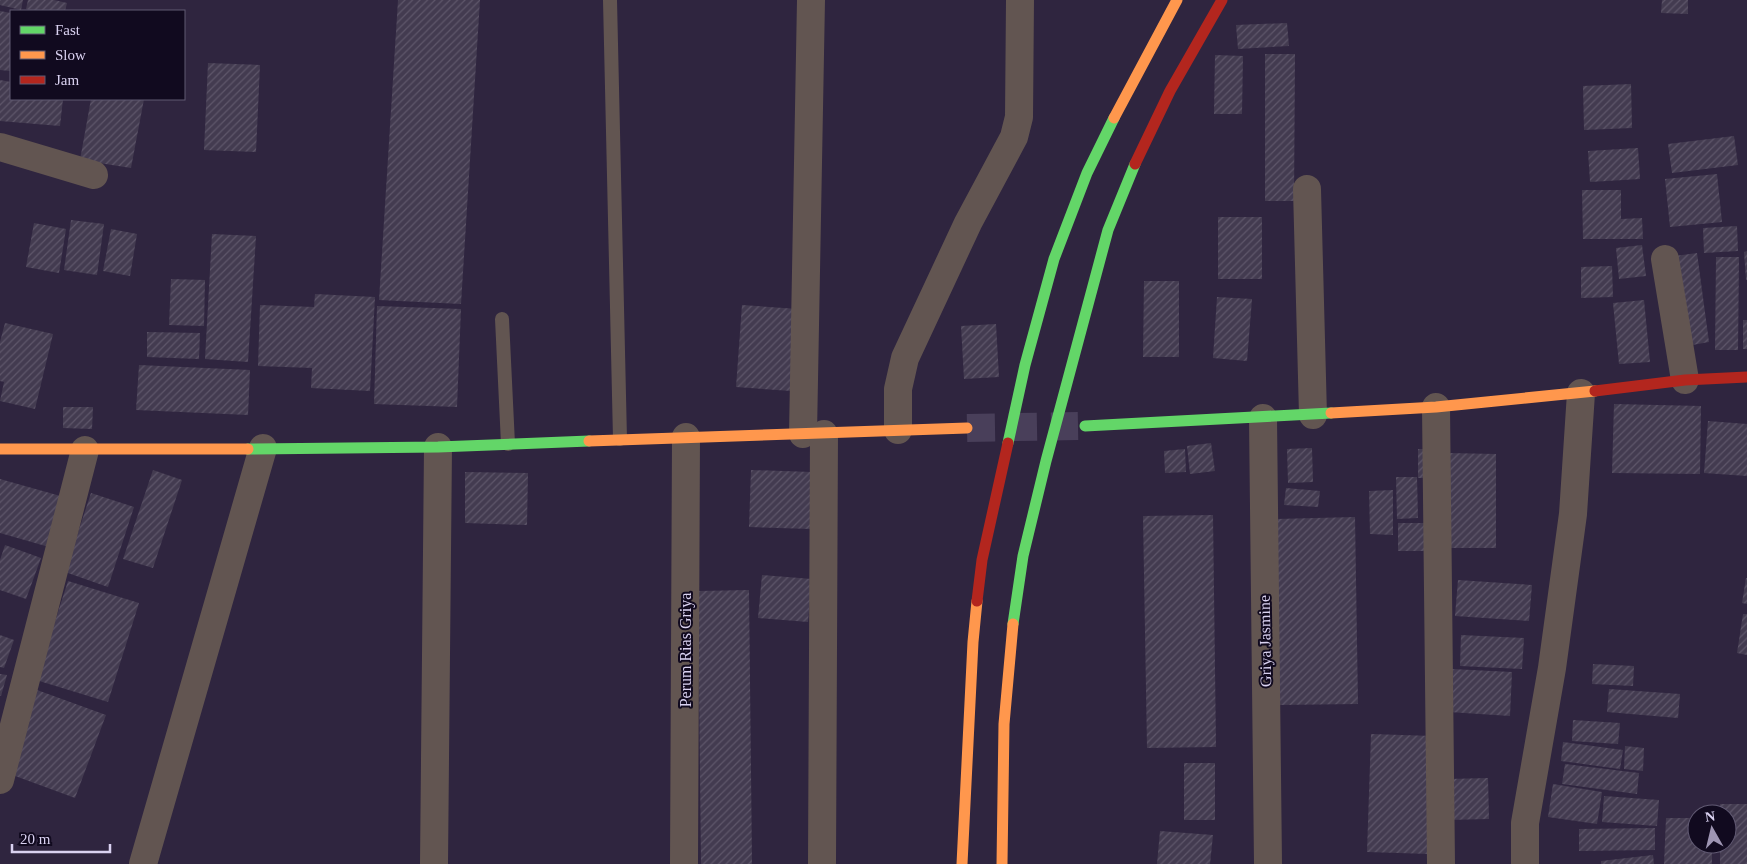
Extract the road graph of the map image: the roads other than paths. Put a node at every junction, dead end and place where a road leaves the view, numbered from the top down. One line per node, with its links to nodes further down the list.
1 (610, 0): 22 (lane)
2 (811, 0): 20 (street)
3 (1020, 0): 19 (street)
4 (1177, 0): 33 (main road)
5 (1222, 0): 34 (main road)
6 (0, 147): 7 (street)
7 (94, 175)
8 (1307, 189): 15 (street)
9 (1666, 259): 12 (street)
10 (502, 319): 23 (lane)
11 (1747, 377): 12 (main road)
12 (1685, 380): 13 (main road)
13 (1580, 393): 14 (main road); 37 (street)
14 (1436, 408): 15 (main road); 36 (street)
15 (1313, 415): 16 (main road)
16 (1263, 418): 17 (main road); 35 (street, Griya Jasmine)
17 (1085, 426)
18 (967, 428): 19 (main road)
19 (898, 430): 20 (main road)
20 (813, 434): 21 (main road); 32 (street)
21 (686, 437): 22 (main road); 31 (street, Perum Rias Griya)
22 (620, 439): 23 (main road)
23 (508, 444): 24 (main road)
24 (438, 446): 25 (main road); 30 (street)
25 (263, 448): 27 (main road); 29 (street)
26 (0, 449): 27 (main road)
27 (85, 450): 28 (street)
28 (0, 780)
29 (142, 864)
30 (434, 864)
31 (684, 864)
32 (822, 864)
33 (962, 864)
34 (1002, 864)
35 (1268, 864)
36 (1441, 864)
37 (1525, 864)

